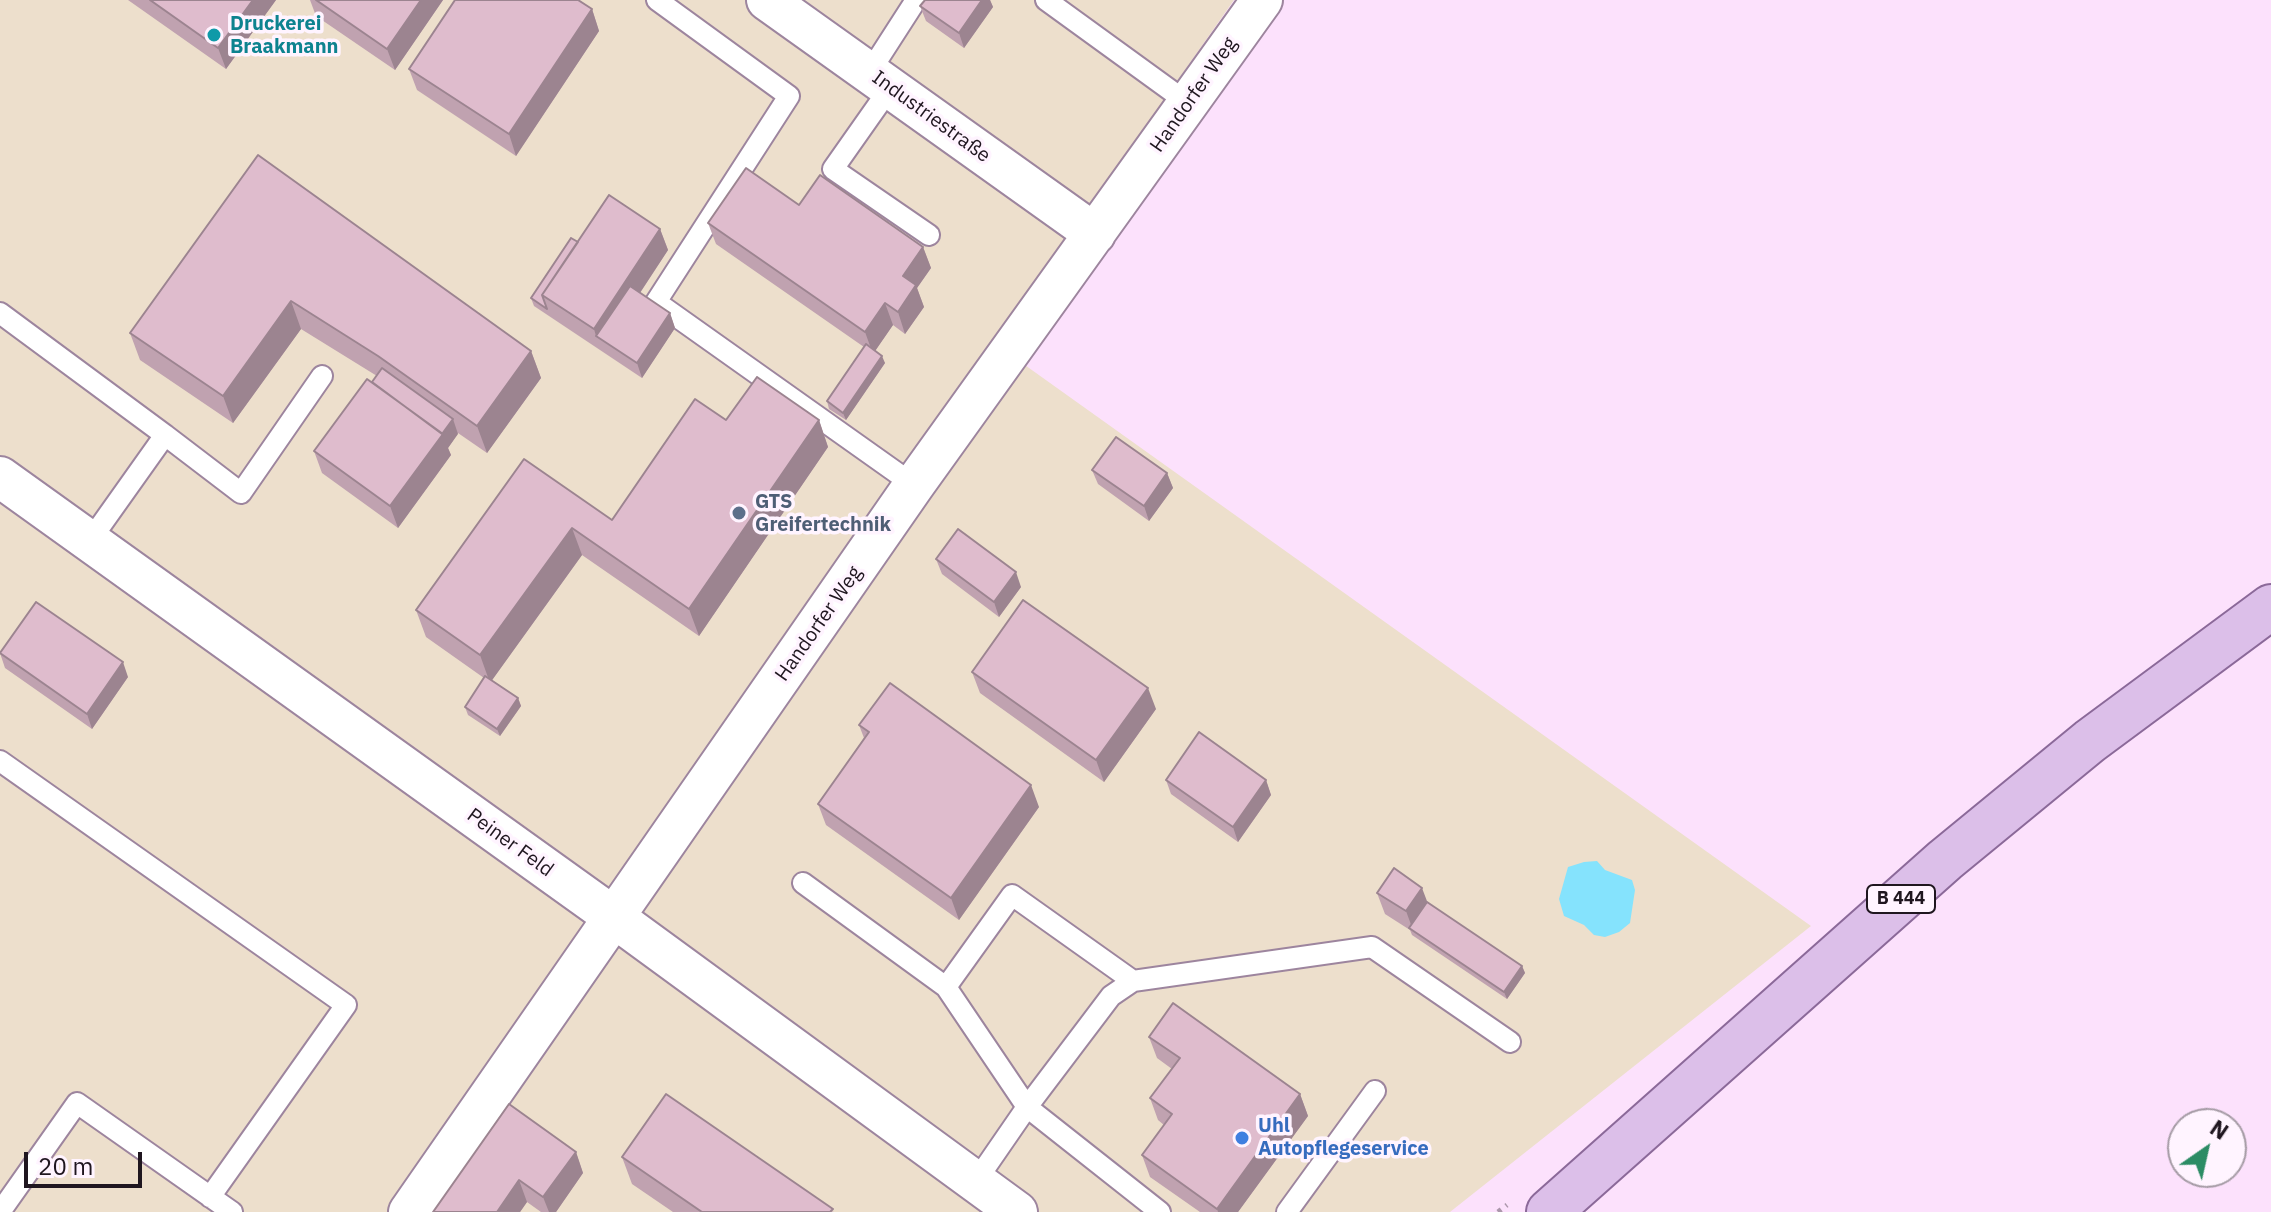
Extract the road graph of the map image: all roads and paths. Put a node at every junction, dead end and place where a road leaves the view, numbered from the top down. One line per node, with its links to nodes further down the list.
1 (657, 0): 14 (lane)
2 (767, 0): 6 (street, Industriestraße)
3 (916, 0): 6 (lane)
4 (1046, 0): 7 (lane)
5 (1262, 0): 7 (street, Handorfer Weg)
6 (880, 80): 8 (street, Industriestraße); 9 (lane)
7 (1188, 103): 8 (street, Handorfer Weg)
8 (1095, 234): 14 (street, Handorfer Weg)
9 (929, 235)
10 (0, 313): 12 (lane)
11 (322, 376): 12 (lane)
12 (165, 435): 15 (lane)
13 (0, 477): 15 (street, Peiner Feld)
14 (914, 485): 19 (street, Handorfer Weg)
15 (89, 542): 19 (street, Peiner Feld)
16 (2271, 607): 33 (main road, B 444)
17 (0, 761): 26 (lane)
18 (803, 883): 21 (lane)
19 (615, 918): 25 (street, Peiner Feld); 29 (street, Handorfer Weg)
20 (1133, 981): 21 (lane); 22 (lane); 24 (lane)
21 (946, 987): 24 (lane)
22 (1510, 1042)
23 (1375, 1091): 32 (lane)
24 (1027, 1107): 25 (lane); 31 (lane)
25 (976, 1181): 30 (street, Peiner Feld)
26 (210, 1197): 27 (lane); 28 (lane)
27 (0, 1212)
28 (232, 1212)
29 (409, 1212)
30 (1017, 1212)
31 (1160, 1212)
32 (1287, 1212)
33 (1549, 1212)

